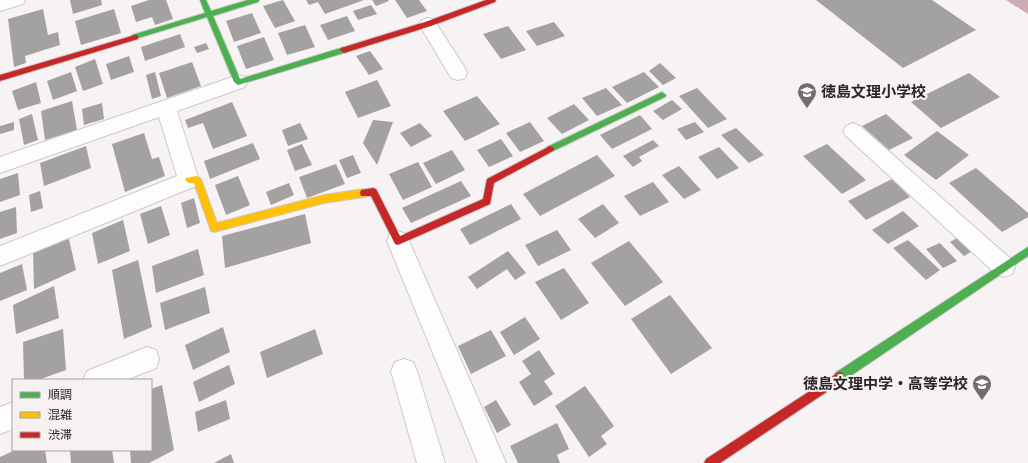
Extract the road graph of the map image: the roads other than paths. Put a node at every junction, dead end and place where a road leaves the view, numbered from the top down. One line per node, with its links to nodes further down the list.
1 (17, 0): 5 (street)
2 (203, 0): 6 (street)
3 (256, 0): 6 (street)
4 (494, 0): 7 (street)
5 (0, 5)
6 (209, 14): 9 (street); 10 (street)
7 (428, 24): 8 (street); 10 (street)
8 (458, 73)
9 (0, 78)
10 (238, 82): 12 (street)
11 (662, 95): 16 (street)
12 (166, 107): 14 (street); 15 (street)
13 (853, 131): 19 (street)
14 (0, 165)
15 (189, 180): 16 (street); 18 (street)
16 (398, 241): 26 (street)
17 (1028, 252): 19 (street)
18 (0, 256)
19 (1004, 267): 27 (street)
20 (147, 359): 22 (street)
21 (404, 371): 25 (street)
22 (98, 379)
23 (12, 415): 24 (street)
24 (0, 421)
25 (431, 463)
26 (492, 463)
27 (710, 463)

